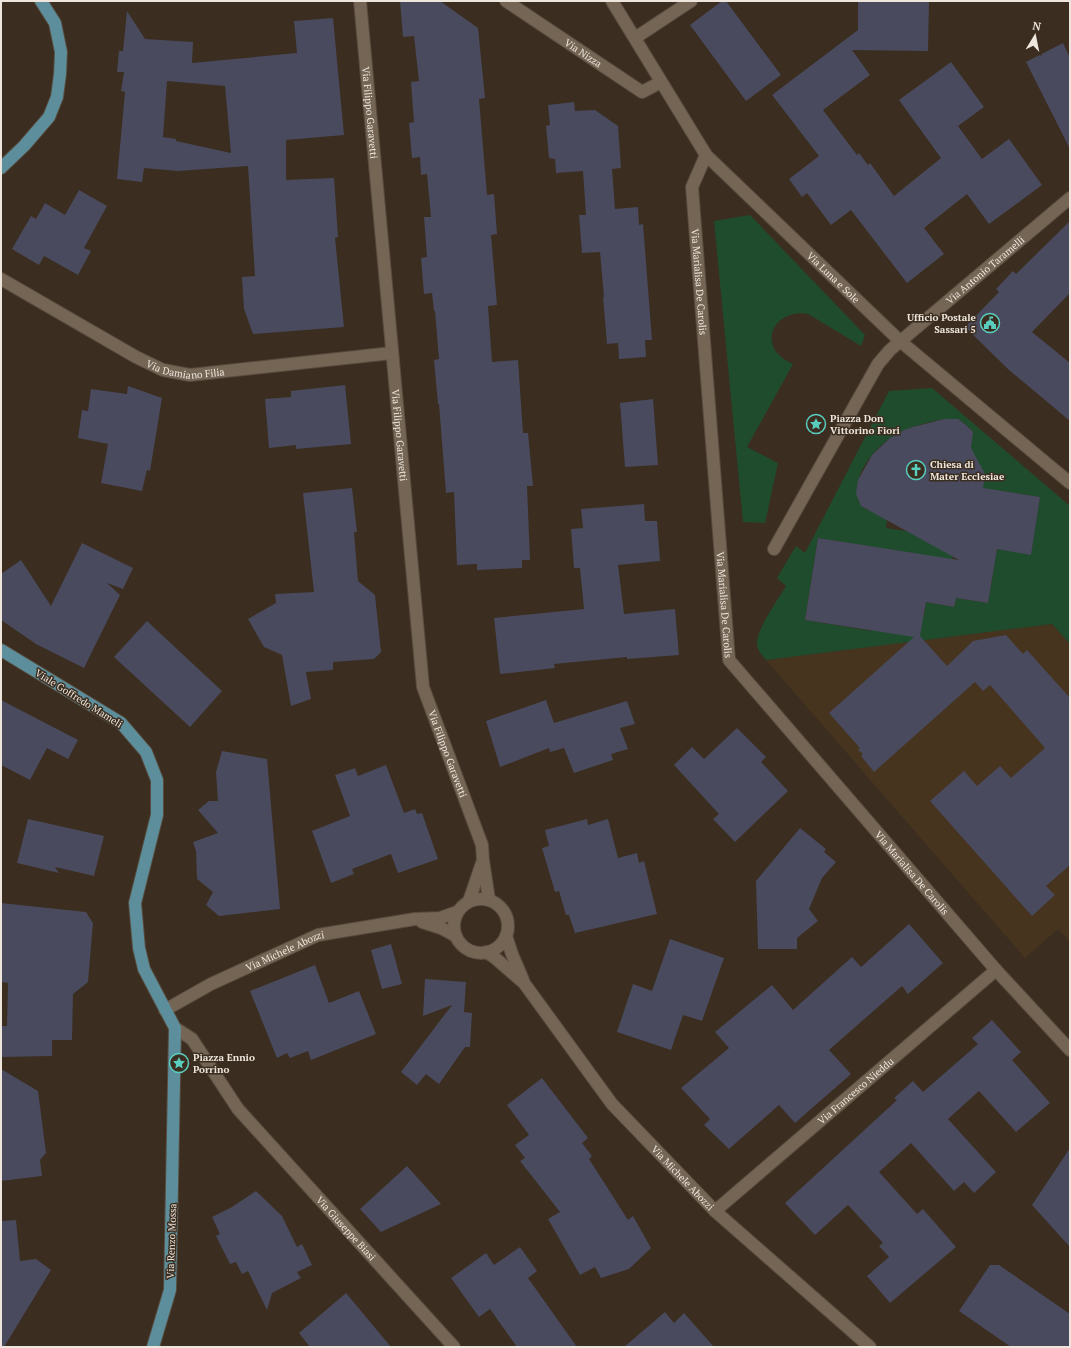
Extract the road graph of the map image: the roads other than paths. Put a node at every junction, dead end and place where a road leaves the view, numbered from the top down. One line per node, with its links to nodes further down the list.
1 (41, 1): 9 (main road)
2 (360, 1): 13 (street, Via Filippo Garavetti)
3 (506, 1): 7 (street, Via Nizza)
4 (612, 1): 6 (street, Via Luna e Sole)
5 (691, 1): 6 (street)
6 (635, 38): 7 (street, Via Luna e Sole)
7 (661, 82): 8 (street, Via Luna e Sole)
8 (706, 155): 12 (street, Via Luna e Sole); 25 (street, Via Marialisa De Carolis)
9 (1, 168)
10 (1070, 198): 12 (street, Via Antonio Taramelli)
11 (1, 279): 13 (street, Via Damiano Filia)
12 (900, 340): 14 (street, Via Luna e Sole); 15 (street)
13 (392, 353): 17 (street, Via Filippo Garavetti)
14 (1070, 483)
15 (774, 549)
16 (1, 650): 27 (main road, Viale Goffredo Mameli)
17 (483, 860): 18 (street, Via Filippo Garavetti); 19 (street, Via Filippo Garavetti)
18 (489, 900): 19 (street); 23 (street)
19 (470, 901): 20 (street)
20 (457, 912): 21 (street, Via Michele Abozzi); 22 (street)
21 (415, 919): 22 (street, Via Michele Abozzi); 27 (street, Via Michele Abozzi)
22 (456, 936): 24 (street)
23 (506, 936): 24 (street); 26 (street, Via Michele Abozzi)
24 (486, 952): 26 (street, Via Michele Abozzi)
25 (996, 970): 29 (street, Via Marialisa De Carolis); 30 (street, Via Francesco Nieddu)
26 (524, 983): 30 (street, Via Michele Abozzi)
27 (165, 1010): 28 (main road)
28 (175, 1028): 31 (main road, Via Renzo Mossa); 32 (street, Via Giuseppe Biasi)
29 (1070, 1050)
30 (715, 1211): 33 (street, Via Michele Abozzi)
31 (153, 1347)
32 (454, 1347)
33 (870, 1347)

